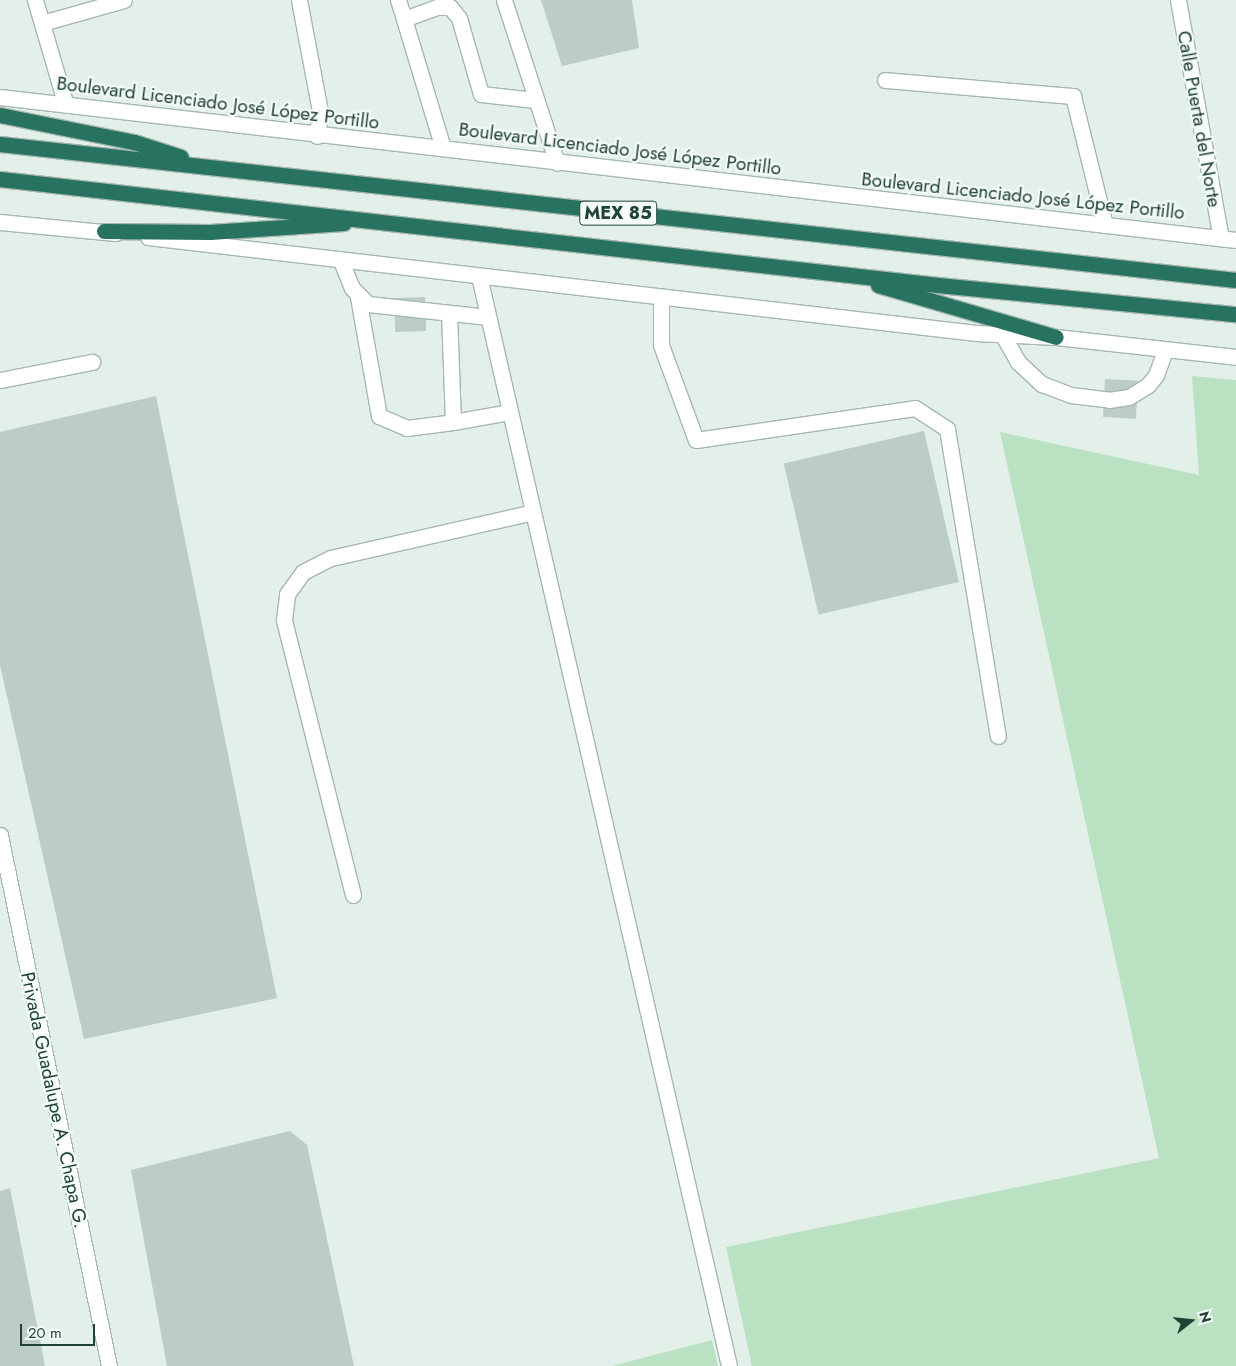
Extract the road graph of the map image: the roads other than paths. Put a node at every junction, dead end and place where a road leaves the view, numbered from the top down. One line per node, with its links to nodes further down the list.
1 (35, 0): 8 (street)
2 (124, 0): 8 (street)
3 (299, 0): 14 (street)
4 (398, 0): 7 (street)
5 (504, 0): 11 (street)
6 (1178, 0): 24 (street, Calle Puerta del Norte)
7 (404, 20): 11 (street); 16 (street)
8 (42, 23): 12 (street)
9 (886, 80): 22 (street)
10 (0, 97): 12 (street, Boulevard Licenciado José López Portillo)
11 (536, 100): 17 (street)
12 (66, 105): 14 (street, Boulevard Licenciado José López Portillo)
13 (0, 115): 18 (highway)
14 (317, 136): 16 (street, Boulevard Licenciado José López Portillo)
15 (0, 144): 18 (highway, MEX 85)
16 (443, 148): 17 (street, Boulevard Licenciado José López Portillo)
17 (557, 163): 22 (street, Boulevard Licenciado José López Portillo)
18 (201, 165): 28 (highway, MEX 85)
19 (0, 180): 20 (highway, MEX 85)
20 (374, 220): 23 (highway); 26 (highway, MEX 85)
21 (0, 222): 23 (street)
22 (1105, 225): 24 (street, Boulevard Licenciado José López Portillo)
23 (104, 231): 25 (street)
24 (1228, 239)
25 (341, 261): 27 (street); 29 (street)
26 (843, 274): 32 (highway, MEX 85); 35 (highway)
27 (479, 276): 30 (street); 33 (street)
28 (1236, 280)
29 (358, 297): 31 (street); 41 (street)
30 (660, 297): 34 (street); 43 (street)
31 (448, 313): 33 (street); 41 (street)
32 (1236, 314)
33 (488, 317): 40 (street)
34 (1002, 334): 35 (street); 36 (street)
35 (1056, 338): 36 (street)
36 (1165, 350): 37 (street)
37 (1236, 357)
38 (92, 362): 39 (street)
39 (0, 380)
40 (510, 412): 41 (street); 42 (street)
41 (452, 422)
42 (533, 512): 45 (street); 47 (street)
43 (998, 736)
44 (0, 835): 46 (street, Privada Guadalupe A. Chapa G.)
45 (353, 895)
46 (109, 1366)
47 (729, 1366)

